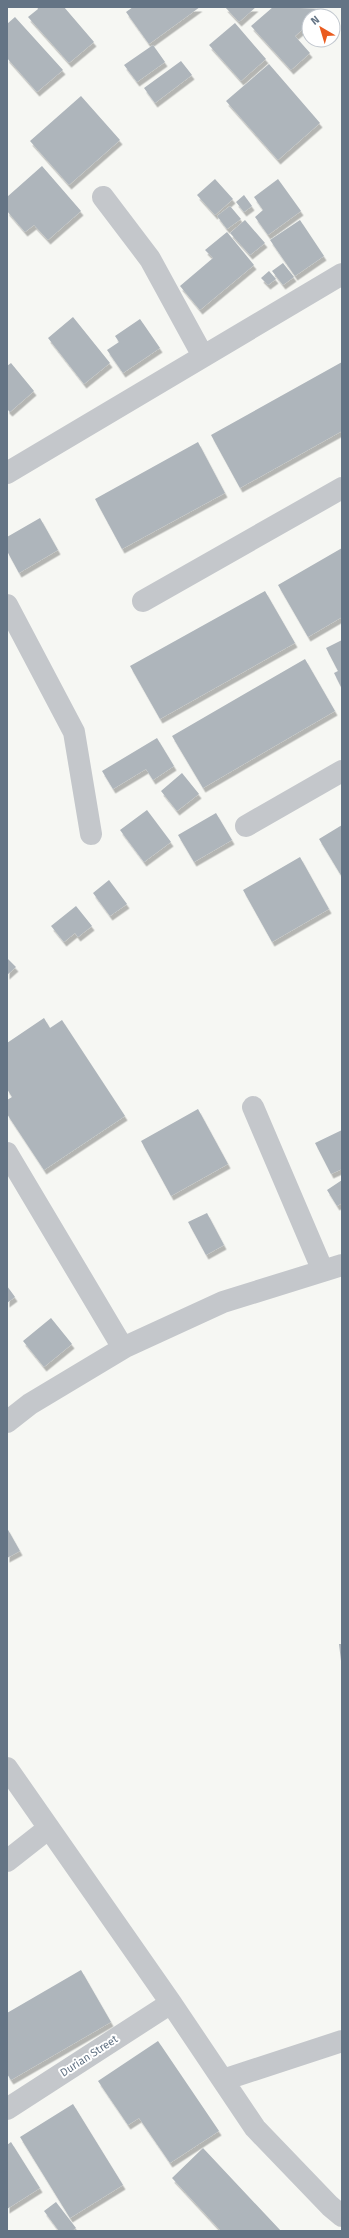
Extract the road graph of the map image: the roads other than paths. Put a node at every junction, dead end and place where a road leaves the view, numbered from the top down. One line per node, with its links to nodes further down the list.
1 (103, 197): 3 (street)
2 (342, 274): 3 (street)
3 (203, 356): 4 (street)
4 (7, 473)
5 (342, 488): 6 (street)
6 (143, 601)
7 (7, 605): 10 (street)
8 (342, 771): 9 (street)
9 (246, 826)
10 (91, 834)
11 (253, 1107): 13 (street)
12 (7, 1153): 14 (street)
13 (332, 1268): 14 (street)
14 (123, 1348): 15 (street)
15 (7, 1422)
16 (7, 1768): 17 (street)
17 (49, 1828): 18 (street); 19 (street)
18 (7, 1861)
19 (172, 2003): 21 (street); 22 (street, Durian Street)
20 (342, 2041): 21 (street)
21 (223, 2080): 23 (street)
22 (7, 2109)
23 (342, 2216)

